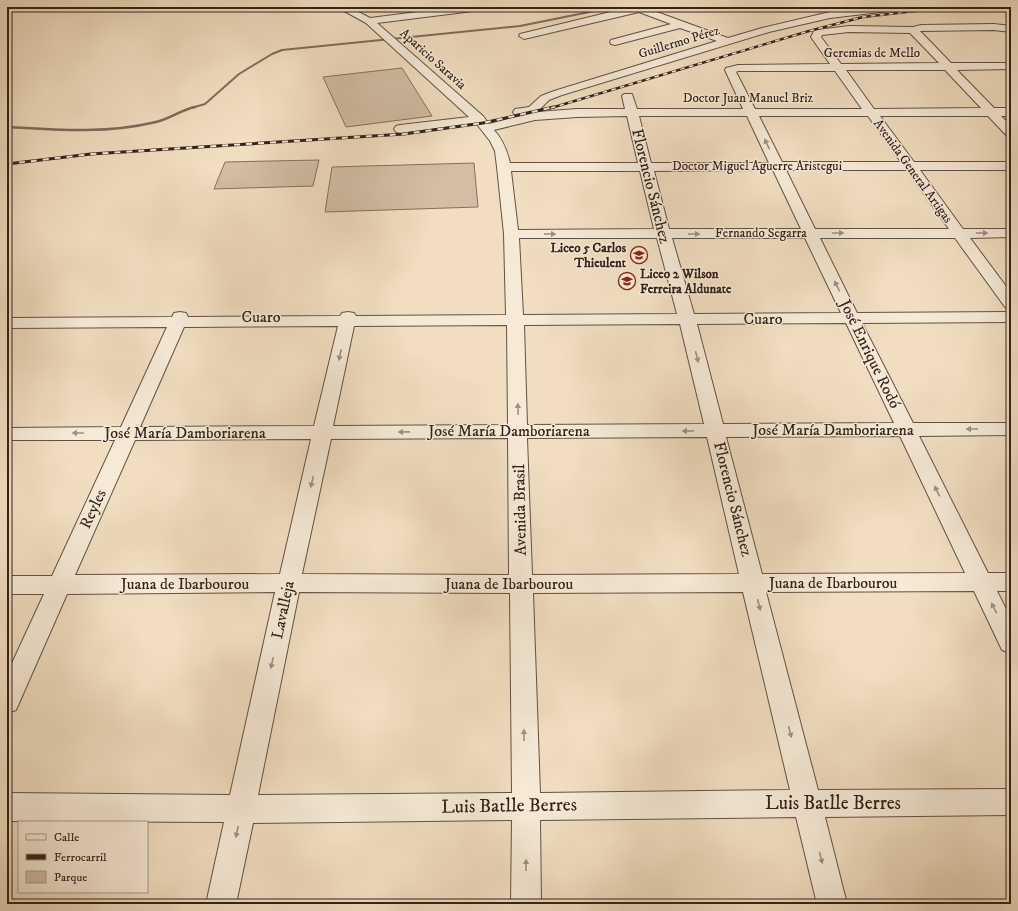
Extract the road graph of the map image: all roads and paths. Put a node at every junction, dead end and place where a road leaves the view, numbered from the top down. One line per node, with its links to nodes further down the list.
1 (481, 7): 4 (street)
2 (897, 7): 10 (street, Guillermo Pérez)
3 (348, 8): 4 (street, Aparicio Saravia)
4 (369, 21): 21 (street, Aparicio Saravia)
5 (682, 24): 8 (street); 9 (street); 10 (street)
6 (1011, 28): 7 (street)
7 (913, 30): 12 (street, Avenida General Artigas); 13 (street)
8 (524, 36)
9 (615, 42)
10 (728, 42): 21 (street, Guillermo Pérez)
11 (1011, 66): 13 (street, Geremias de Mello)
12 (838, 67): 13 (street, Geremias de Mello); 14 (street, Geremias de Mello); 16 (street, Avenida General Artigas)
13 (949, 67): 17 (street)
14 (734, 68): 20 (street, José Enrique Rodó)
15 (628, 96): 19 (street, Florencio Sánchez)
16 (870, 112): 17 (street, Doctor Juan Manuel Briz); 20 (street, Doctor Juan Manuel Briz); 26 (street, Avenida General Artigas)
17 (990, 112): 18 (street, Doctor Juan Manuel Briz); 23 (street)
18 (1011, 112)
19 (633, 113): 20 (street, Doctor Juan Manuel Briz); 21 (street, Doctor Juan Manuel Briz); 24 (street, Florencio Sánchez)
20 (752, 113): 25 (street, José Enrique Rodó, one-way to 20)
21 (484, 119): 22 (street); 28 (street, Avenida Brasil)
22 (400, 129)
23 (1011, 133)
24 (646, 166): 25 (street, Doctor Miguel Aguerre Aristegui); 28 (street, Doctor Miguel Aguerre Aristegui); 33 (street, Florencio Sánchez)
25 (778, 166): 26 (street, Doctor Miguel Aguerre Aristegui); 29 (street, José Enrique Rodó)
26 (910, 166): 27 (street, Doctor Miguel Aguerre Aristegui); 30 (street, Avenida General Artigas)
27 (1011, 166)
28 (504, 167): 32 (street, Avenida Brasil)
29 (811, 233): 30 (street, Fernando Segarra, one-way to 30); 33 (street, Fernando Segarra, one-way to 29); 35 (street, José Enrique Rodó, one-way to 29)
30 (959, 233): 31 (street, Fernando Segarra, one-way to 31); 34 (street, Avenida General Artigas)
31 (1011, 233)
32 (511, 234): 33 (street, Fernando Segarra, one-way to 33); 40 (street, Avenida Brasil)
33 (663, 234): 38 (street, Florencio Sánchez)
34 (1011, 304)
35 (852, 318): 36 (street, Cuaro); 38 (street, Cuaro); 43 (street, José Enrique Rodó)
36 (1011, 318)
37 (348, 319): 39 (street, Cuaro); 40 (street, Cuaro); 47 (street, Lavalleja, one-way to 47)
38 (687, 319): 40 (street, Cuaro); 45 (street, Florencio Sánchez, one-way to 45)
39 (178, 320): 41 (street, Cuaro); 46 (street, Reyles)
40 (515, 320): 44 (street, Avenida Brasil, one-way to 40)
41 (8, 321)
42 (1011, 429): 43 (street, José María Damboriarena, one-way to 43)
43 (907, 430): 45 (street, José María Damboriarena); 49 (street, José Enrique Rodó, one-way to 43)
44 (518, 431): 45 (street, José María Damboriarena, one-way to 44); 47 (street, José María Damboriarena, one-way to 47); 54 (street, Avenida Brasil)
45 (715, 431): 52 (street, Florencio Sánchez)
46 (128, 433): 47 (street, José María Damboriarena); 48 (street, José María Damboriarena, one-way to 48); 53 (street, Reyles)
47 (323, 433): 51 (street, Lavalleja, one-way to 51)
48 (7, 434)
49 (981, 582): 50 (street, Juana de Ibarbourou); 52 (street, Juana de Ibarbourou); 56 (street, José Enrique Rodó, one-way to 49)
50 (1011, 582)
51 (289, 583): 53 (street, Juana de Ibarbourou); 54 (street, Juana de Ibarbourou); 62 (street, Lavalleja, one-way to 62)
52 (754, 583): 54 (street, Juana de Ibarbourou); 59 (street, Florencio Sánchez, one-way to 59)
53 (59, 584): 55 (street, Juana de Ibarbourou); 57 (street, Reyles)
54 (521, 584): 60 (street, Avenida Brasil, one-way to 54)
55 (7, 585)
56 (1011, 643)
57 (7, 702)
58 (1011, 802): 59 (street, Luis Batlle Berres)
59 (808, 803): 60 (street, Luis Batlle Berres); 65 (street, Florencio Sánchez, one-way to 65)
60 (526, 806): 62 (street, Luis Batlle Berres); 64 (street, Avenida Brasil, one-way to 60)
61 (7, 807): 62 (street, Luis Batlle Berres)
62 (242, 809): 63 (street, Lavalleja, one-way to 63)
63 (221, 904)
64 (526, 904)
65 (832, 904)

